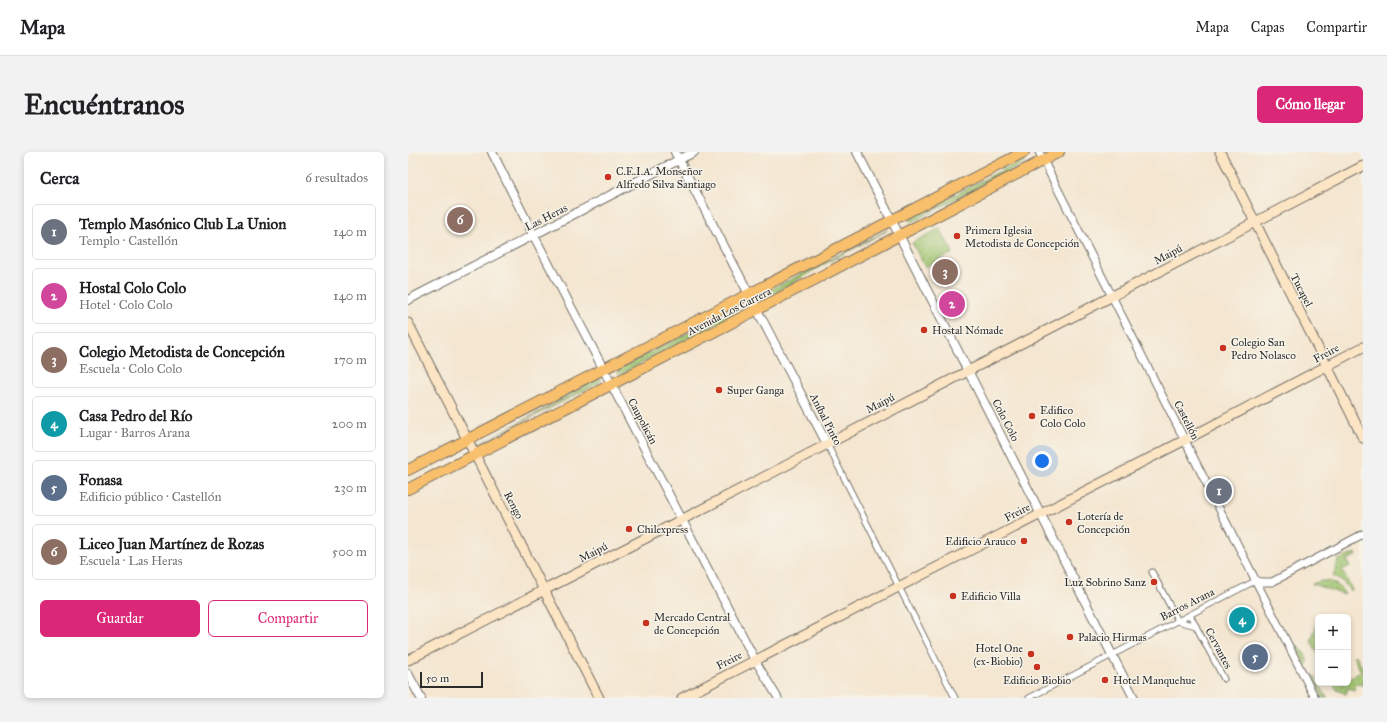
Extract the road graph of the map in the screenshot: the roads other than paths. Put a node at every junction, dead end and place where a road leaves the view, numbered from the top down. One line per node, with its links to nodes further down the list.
1 (492, 152): 14 (street, Caupolicán)
2 (676, 152): 9 (street, Aníbal Pinto)
3 (694, 152): 9 (street, Las Heras)
4 (857, 152): 11 (street, Colo Colo)
5 (1024, 152): 11 (main road, Avenida Los Carrera)
6 (1059, 152): 8 (main road, Avenida Los Carrera)
7 (1220, 152): 12 (main road, Tucapel)
8 (1041, 156): 13 (main road, Avenida Los Carrera); 16 (street, Castellón)
9 (680, 160): 14 (street, Las Heras); 15 (street, Aníbal Pinto)
10 (1363, 166): 12 (main road, Maipú)
11 (892, 220): 13 (street, Colo Colo); 15 (main road, Avenida Los Carrera)
12 (1255, 222): 16 (main road, Maipú); 21 (main road, Tucapel)
13 (900, 235): 18 (main road, Avenida Los Carrera); 23 (street, Colo Colo)
14 (534, 236): 17 (street, Las Heras); 22 (street, Caupolicán)
15 (750, 294): 18 (street, Aníbal Pinto); 22 (main road, Avenida Los Carrera)
16 (1112, 297): 23 (main road, Maipú); 27 (street, Castellón)
17 (408, 300)
18 (758, 309): 24 (main road, Avenida Los Carrera); 28 (street, Aníbal Pinto)
19 (408, 323): 26 (main road, Rengo)
20 (1363, 347): 21 (main road, Freire)
21 (1327, 366): 25 (main road, Tucapel); 27 (main road, Freire)
22 (604, 369): 24 (street, Caupolicán); 26 (main road, Avenida Los Carrera)
23 (969, 371): 28 (main road, Maipú); 32 (street, Colo Colo)
24 (612, 384): 29 (main road, Avenida Los Carrera); 33 (street, Caupolicán)
25 (1363, 438)
26 (467, 440): 29 (main road, Rengo); 30 (main road, Avenida Los Carrera)
27 (1184, 440): 32 (main road, Freire); 36 (street, Castellón)
28 (827, 444): 33 (main road, Maipú); 38 (street, Aníbal Pinto)
29 (474, 454): 31 (main road, Avenida Los Carrera); 39 (main road, Rengo)
30 (408, 470)
31 (408, 489)
32 (1041, 514): 38 (main road, Freire); 44 (street, Colo Colo)
33 (683, 519): 39 (main road, Maipú); 46 (street, Caupolicán)
34 (1363, 534): 37 (street)
35 (1152, 572): 42 (street)
36 (1255, 581): 37 (street); 40 (street, Castellón); 41 (street, Barros Arana)
37 (1272, 582): 40 (street)
38 (899, 586): 46 (main road, Freire); 53 (street, Aníbal Pinto)
39 (544, 590): 45 (main road, Maipú); 50 (main road, Rengo)
40 (1265, 600): 56 (street, Castellón)
41 (1190, 615): 42 (street, Barros Arana); 43 (street, Cervantes)
42 (1178, 621): 43 (street, Cervantes); 44 (street, Barros Arana)
43 (1196, 626): 48 (street, Cervantes)
44 (1112, 655): 54 (street, Barros Arana); 55 (street, Colo Colo)
45 (408, 660)
46 (755, 660): 51 (main road, Freire); 52 (street, Caupolicán)
47 (408, 674): 49 (street)
48 (1224, 679)
49 (421, 698)
50 (599, 698)
51 (682, 698)
52 (778, 698)
53 (955, 698)
54 (1029, 698)
55 (1134, 698)
56 (1315, 698)

